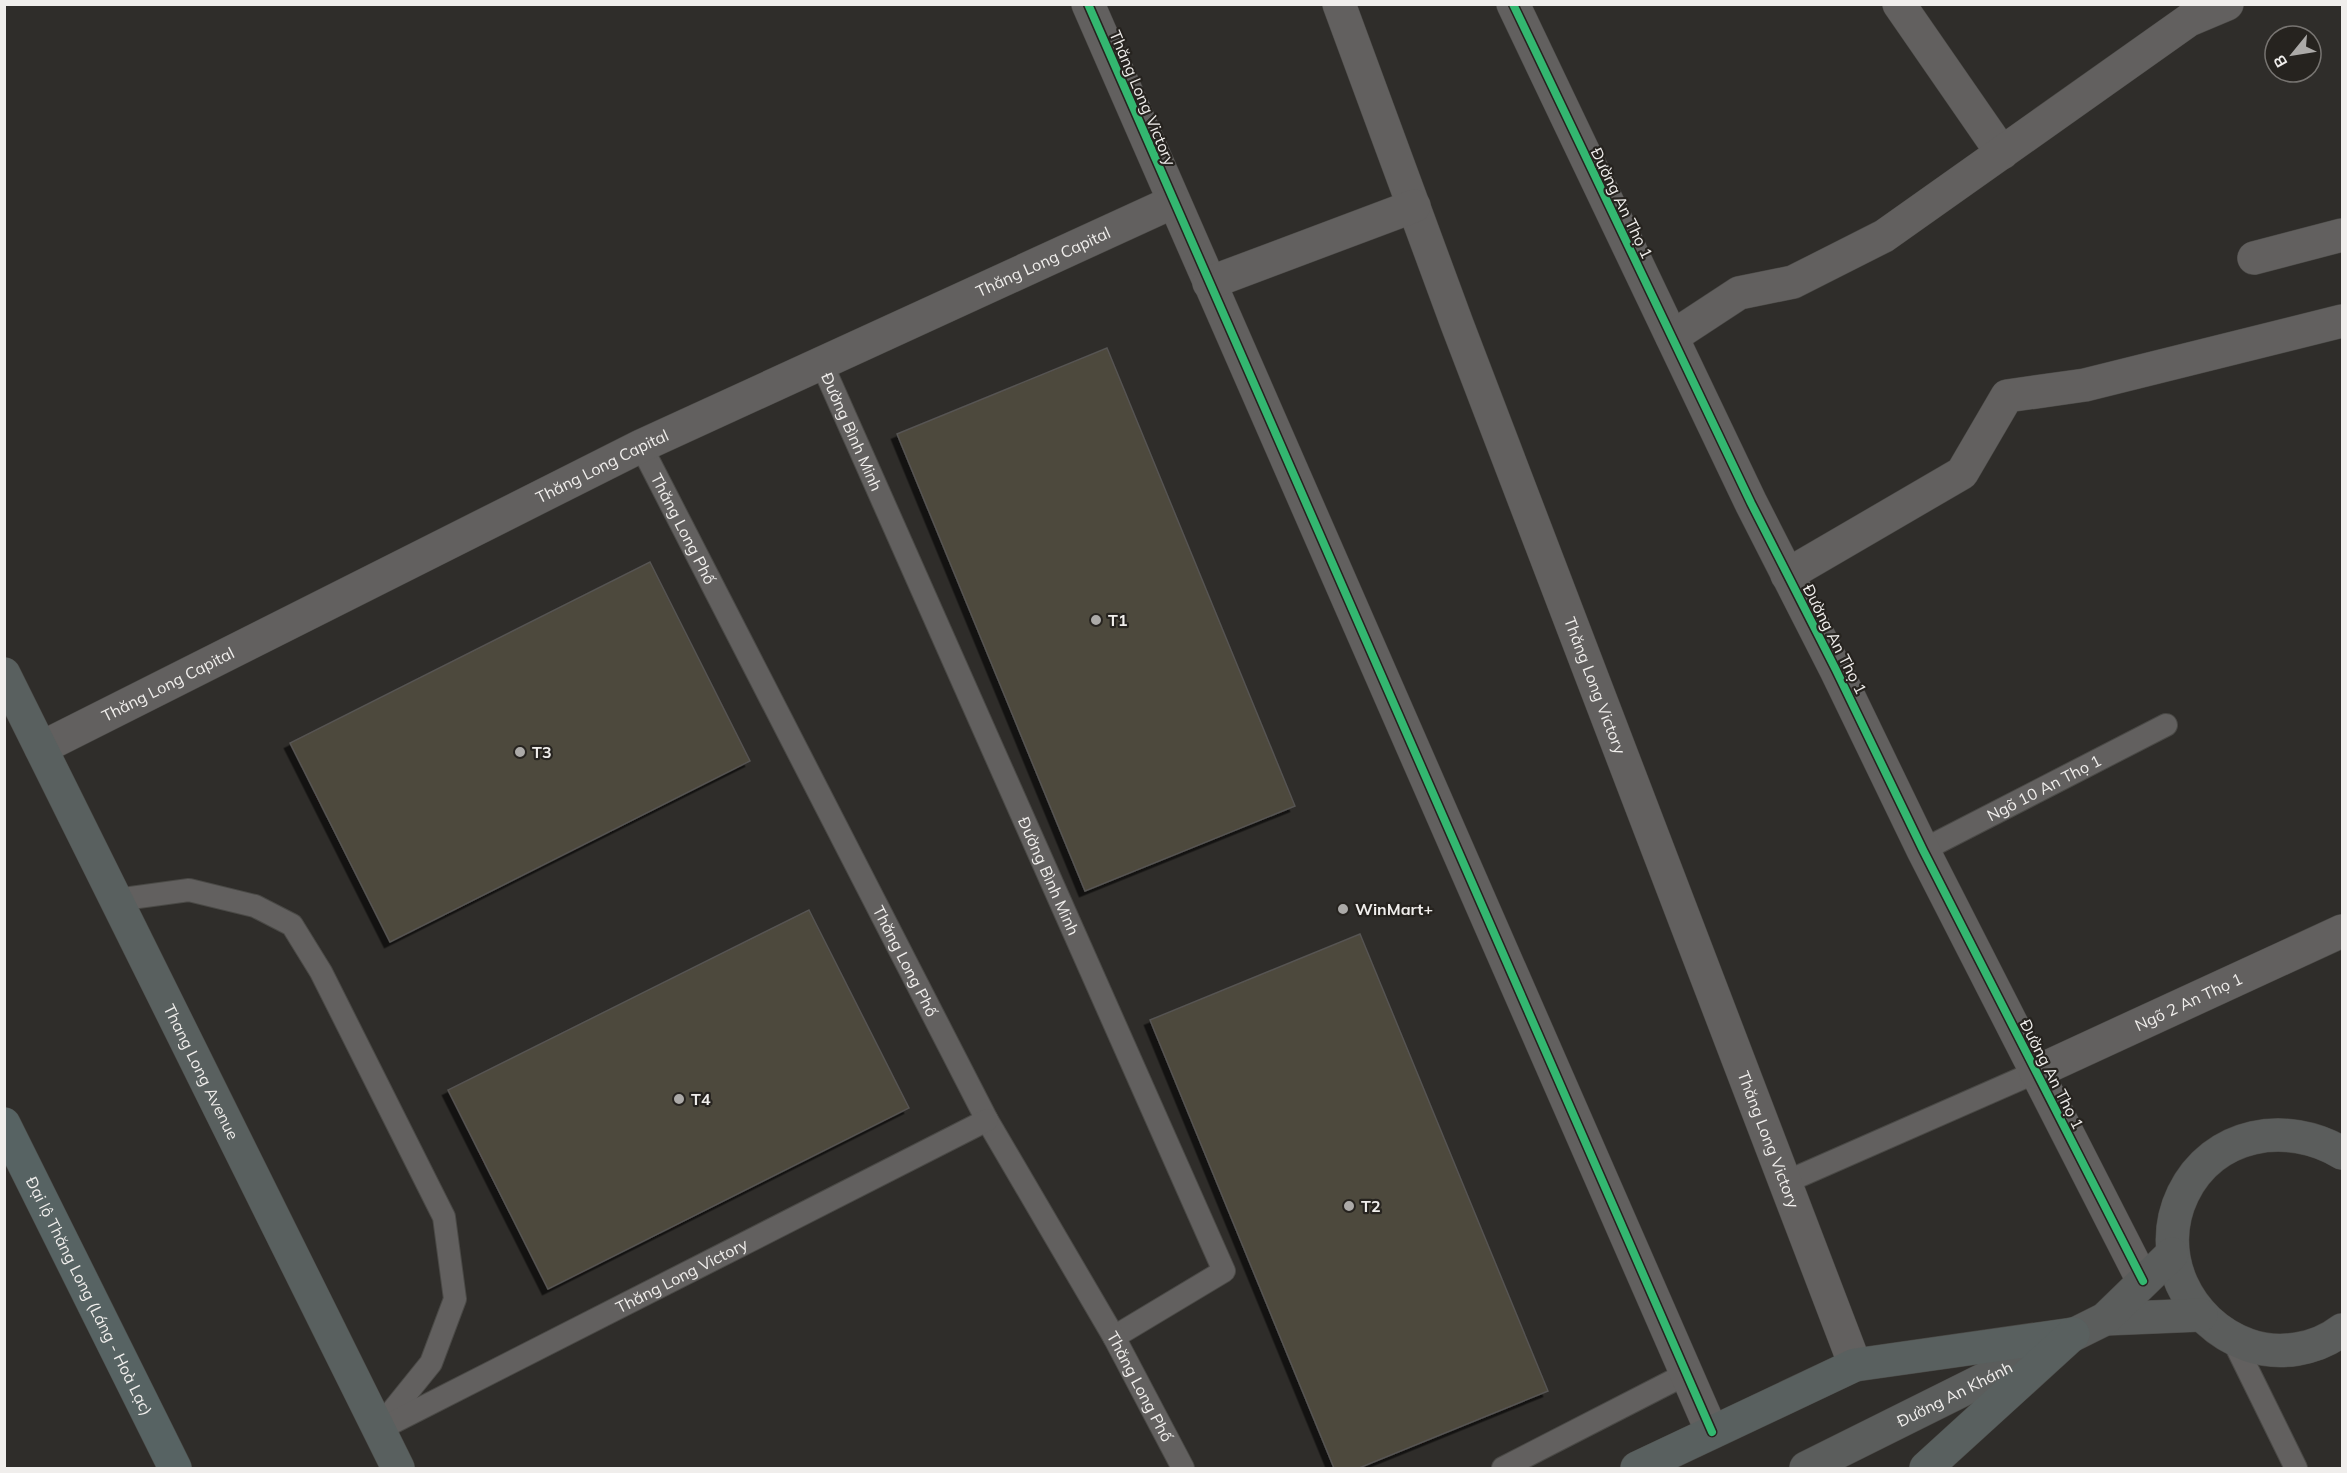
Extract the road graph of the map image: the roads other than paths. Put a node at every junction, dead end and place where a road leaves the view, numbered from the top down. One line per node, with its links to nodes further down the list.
1 (1088, 4): 7 (street, Thăng Long Victory)
2 (1339, 4): 8 (street, Thăng Long Victory)
3 (1513, 4): 13 (street, Đường An Thọ 1)
4 (1899, 4): 6 (street)
5 (2227, 4): 6 (street)
6 (2002, 153): 13 (street)
7 (1173, 202): 11 (street, Thăng Long Victory); 14 (street, Thăng Long Capital)
8 (1414, 206): 11 (street); 27 (street, Thăng Long Victory)
9 (2343, 236): 10 (street)
10 (2254, 258)
11 (1209, 283): 37 (street, Thăng Long Victory)
12 (2343, 321): 16 (street)
13 (1672, 338): 16 (street, Đường An Thọ 1)
14 (822, 364): 15 (street, Thăng Long Capital); 34 (lane, Đường Bình Minh)
15 (640, 446): 19 (street, Thăng Long Capital); 24 (lane, Thăng Long Phố)
16 (1787, 575): 20 (street, Đường An Thọ 1)
17 (4, 674): 19 (main road, Thang Long Avenue)
18 (2166, 725): 20 (lane, Ngõ 10 An Thọ 1)
19 (41, 748): 21 (main road, Thang Long Avenue)
20 (1923, 850): 23 (street, Đường An Thọ 1)
21 (116, 900): 38 (main road, Thang Long Avenue); 38 (lane)
22 (2343, 931): 23 (street, Ngõ 2 An Thọ 1)
23 (2036, 1072): 27 (lane); 29 (street, Đường An Thọ 1)
24 (987, 1120): 34 (lane, Thăng Long Phố); 38 (lane, Thăng Long Victory)
25 (4, 1124): 40 (highway, Đại lộ Thăng Long (Láng - Hoà Lạc))
26 (2343, 1153): 28 (street)
27 (1786, 1182): 36 (street, Thăng Long Victory)
28 (2172, 1254): 29 (street, Đường An Khánh); 30 (street)
29 (2143, 1281): 31 (street, Đường An Khánh)
30 (2201, 1315): 31 (street, Đường An Khánh); 35 (street)
31 (2105, 1319): 33 (street, Đường An Khánh)
32 (2343, 1330): 35 (street)
33 (2073, 1334): 36 (main road); 45 (street, Đường An Khánh); 46 (main road)
34 (1114, 1337): 42 (lane, Thăng Long Phố)
35 (2233, 1340): 47 (lane)
36 (1855, 1365): 39 (main road)
37 (1686, 1374): 39 (street, Thăng Long Victory); 43 (lane)
38 (377, 1430): 41 (main road, Thang Long Avenue)
39 (1712, 1432): 44 (main road)
40 (175, 1468)
41 (398, 1468)
42 (1183, 1468)
43 (1503, 1468)
44 (1637, 1468)
45 (1806, 1468)
46 (1926, 1468)
47 (2296, 1468)

